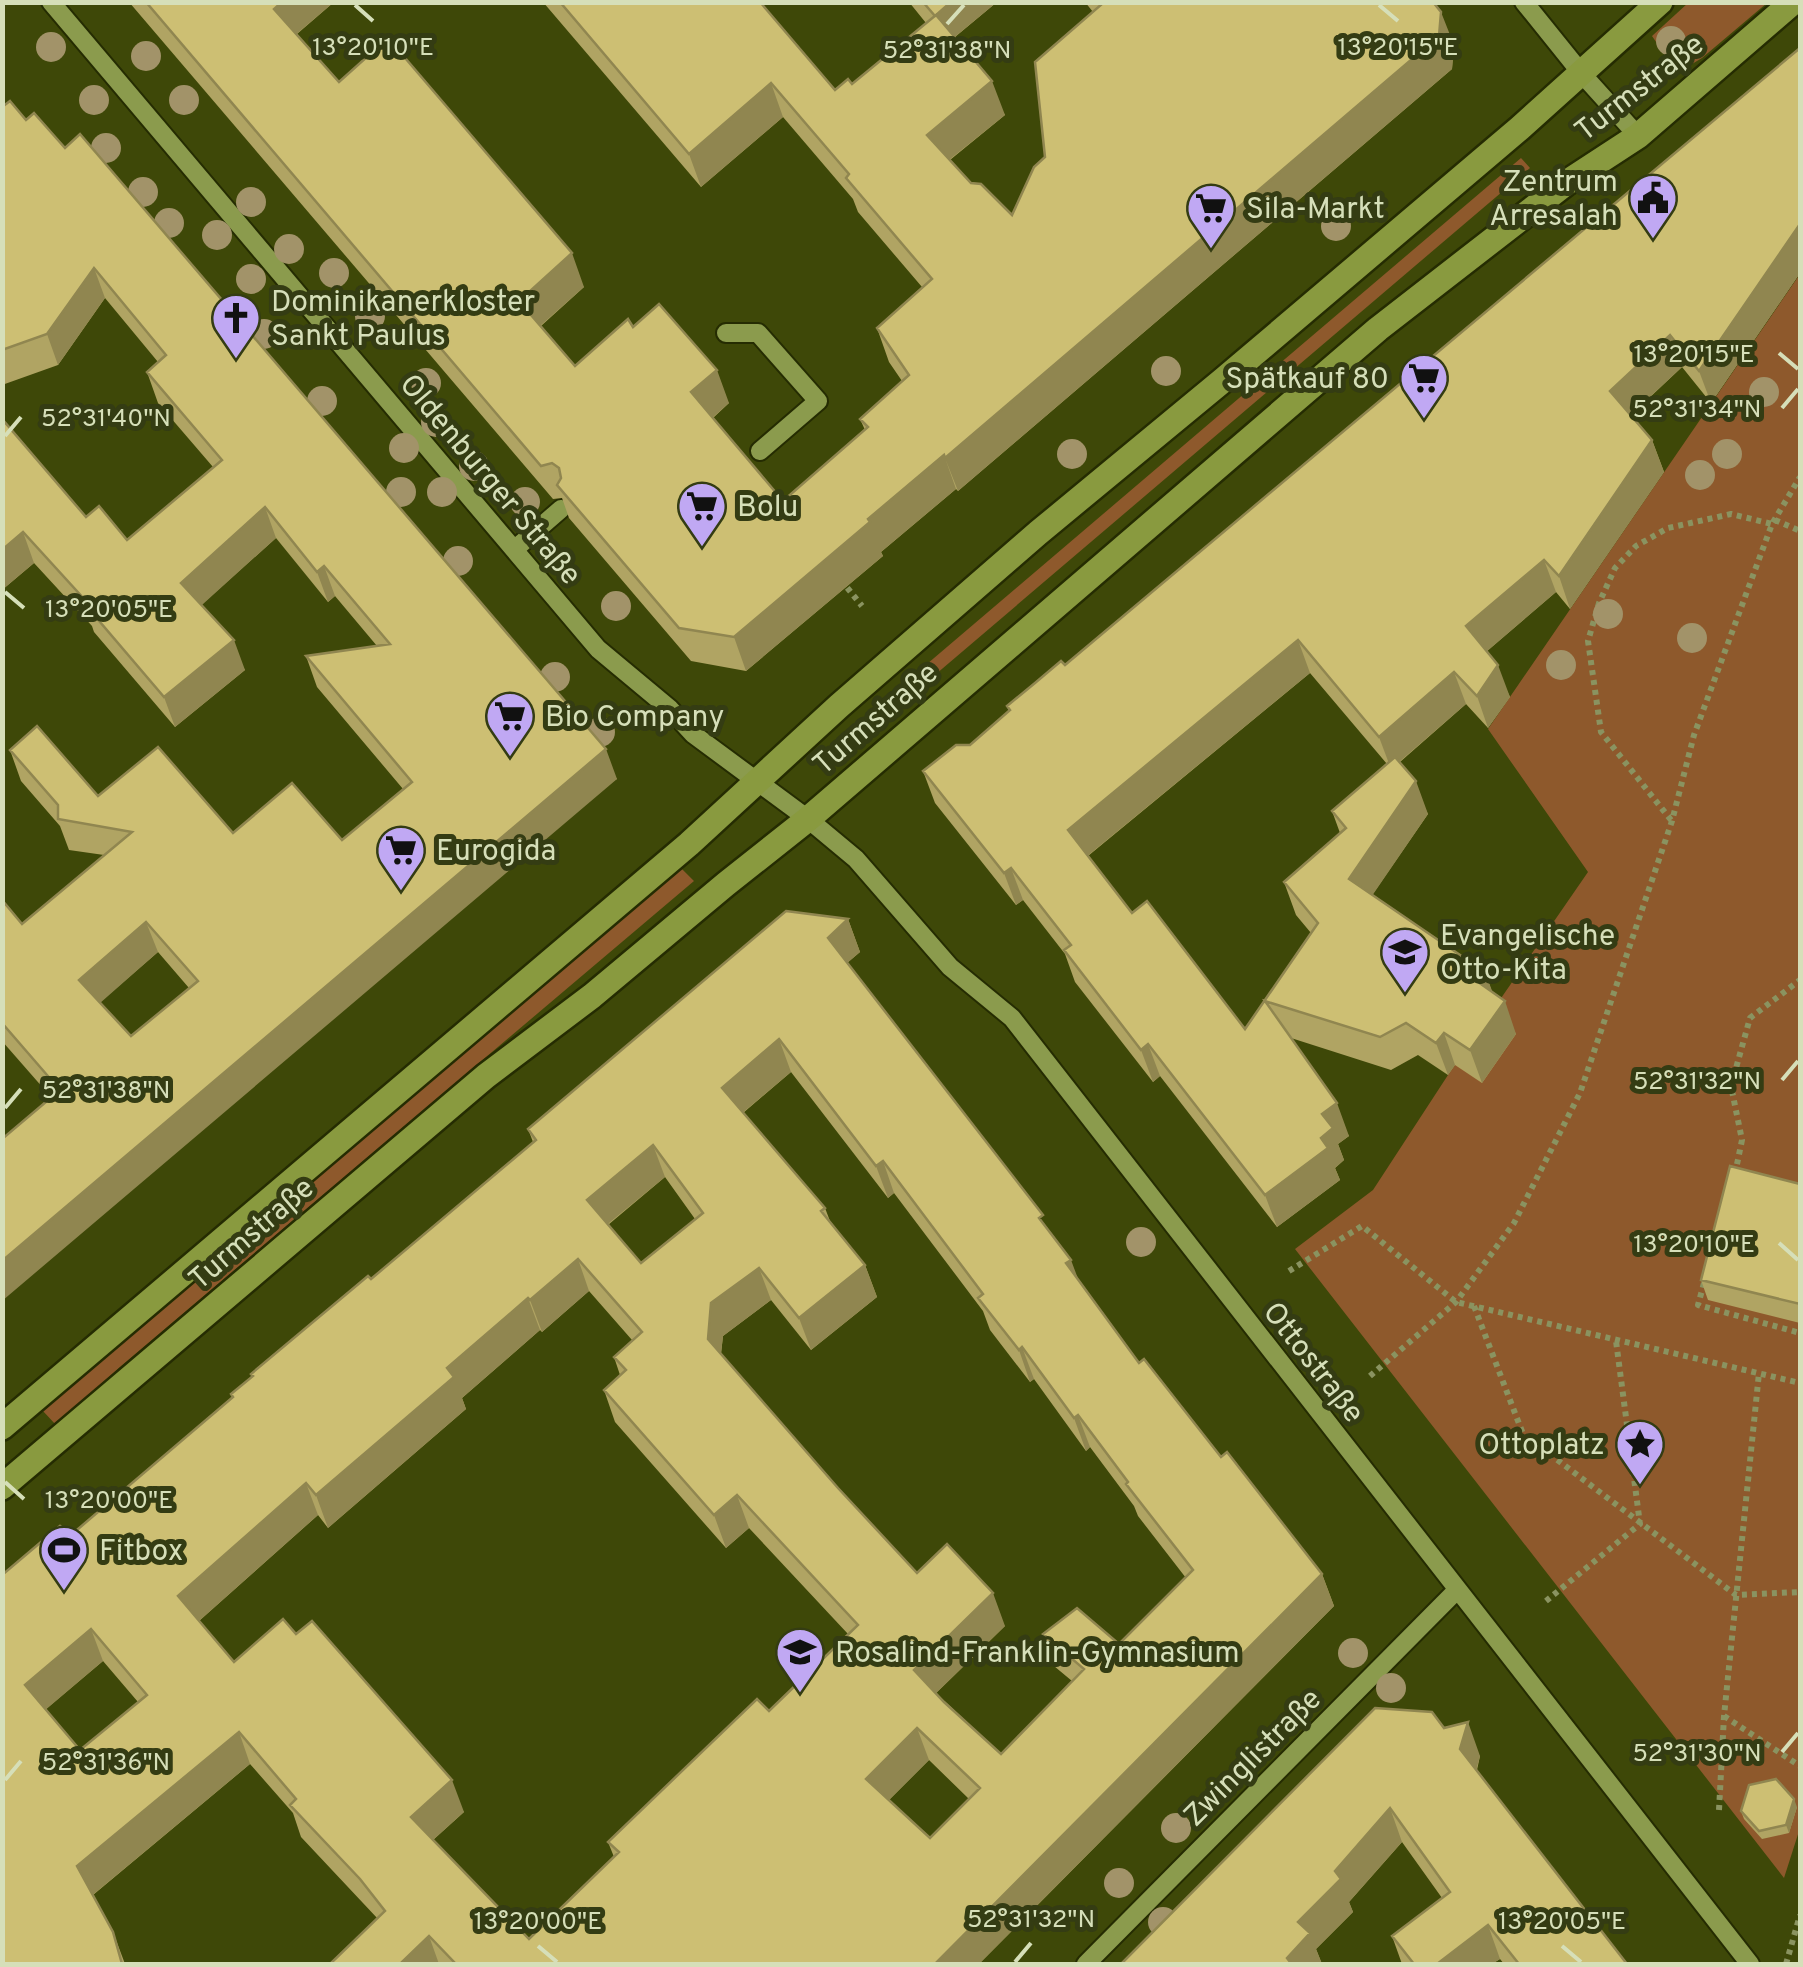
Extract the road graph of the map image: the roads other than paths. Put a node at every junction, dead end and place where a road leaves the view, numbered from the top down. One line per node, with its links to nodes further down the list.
1 (51, 2): 10 (street, Oldenburger Straße)
2 (1524, 2): 5 (street)
3 (1660, 2): 5 (main road, Turmstraße)
4 (1793, 2): 6 (main road, Turmstraße)
5 (1582, 74): 6 (street); 11 (main road, Turmstraße)
6 (1638, 136): 12 (main road, Turmstraße)
7 (726, 333): 8 (street)
8 (760, 451)
9 (562, 509): 10 (street)
10 (515, 549): 11 (street, Oldenburger Straße)
11 (757, 784): 12 (street, Oldenburger Straße); 13 (main road, Turmstraße)
12 (808, 819): 14 (main road, Turmstraße); 15 (street, Ottostraße)
13 (2, 1427)
14 (2, 1487)
15 (1457, 1590): 16 (street, Zwinglistraße); 17 (street, Ottostraße)
16 (1086, 1964)
17 (1750, 1964)

